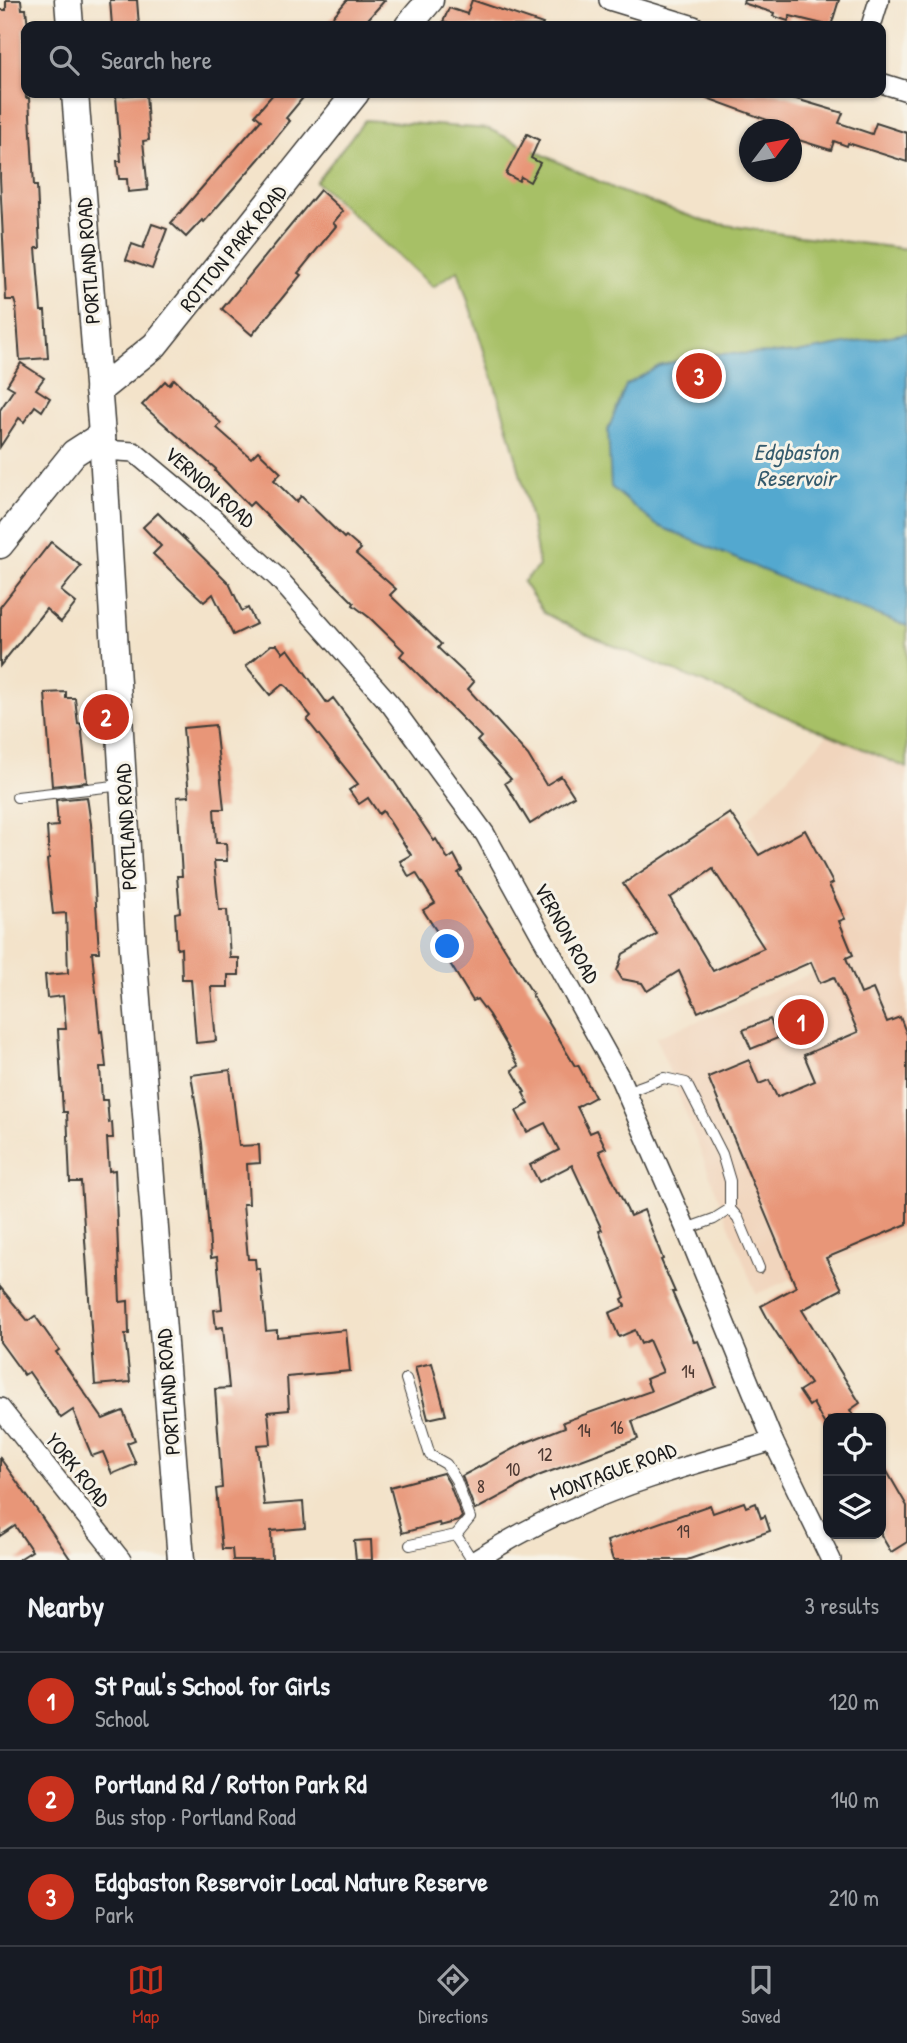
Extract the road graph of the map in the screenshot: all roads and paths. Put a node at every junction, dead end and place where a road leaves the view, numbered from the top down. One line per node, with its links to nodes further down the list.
1 (68, 0): 5 (main road)
2 (430, 0): 6 (main road)
3 (609, 0): 7 (street)
4 (880, 0): 8 (street)
5 (70, 21)
6 (412, 21)
7 (678, 21)
8 (873, 21)
9 (886, 85): 10 (street)
10 (907, 91)
11 (75, 98): 13 (main road, PORTLAND ROAD)
12 (352, 98): 13 (main road, ROTTON PARK ROAD)
13 (98, 391): 14 (main road, PORTLAND ROAD)
14 (102, 443): 15 (main road); 16 (main road, PORTLAND ROAD); 18 (street, VERNON ROAD)
15 (0, 545)
16 (123, 785): 17 (lane); 28 (main road, PORTLAND ROAD)
17 (17, 797)
18 (626, 1092): 19 (lane); 20 (street, VERNON ROAD)
19 (730, 1209): 20 (lane); 21 (lane)
20 (686, 1229): 24 (street, VERNON ROAD)
21 (759, 1268)
22 (406, 1378): 25 (lane)
23 (0, 1408): 27 (street, YORK ROAD)
24 (773, 1441): 29 (street, MONTAGUE ROAD); 30 (street, VERNON ROAD)
25 (456, 1535): 26 (lane); 29 (lane)
26 (410, 1545)
27 (121, 1560)
28 (181, 1560)
29 (474, 1560)
30 (831, 1560)

